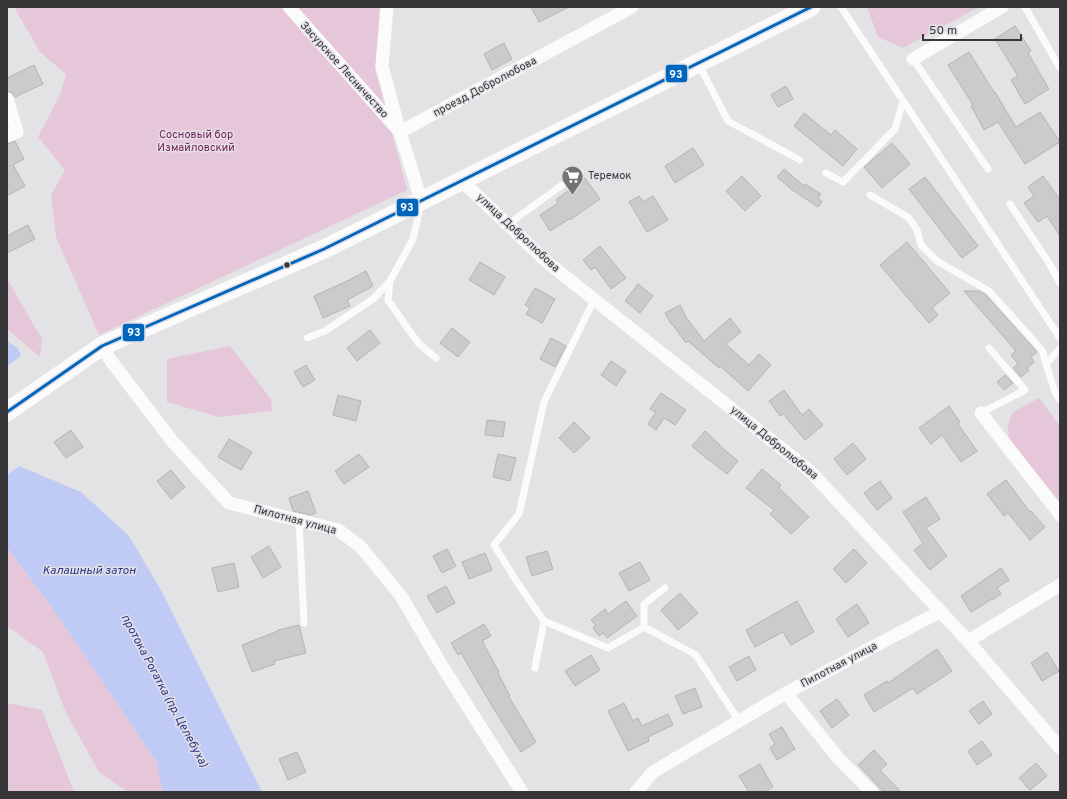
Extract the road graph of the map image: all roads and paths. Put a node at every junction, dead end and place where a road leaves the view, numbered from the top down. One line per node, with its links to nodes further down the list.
1 (288, 7): 13 (street, Засурское Лесничество)
2 (387, 7): 13 (street)
3 (632, 7): 13 (street, проезд Добролюбова)
4 (811, 7): 9 (main road)
5 (841, 7): 12 (lane)
6 (1002, 7): 8 (street)
7 (1025, 7): 10 (lane)
8 (913, 59): 16 (lane)
9 (698, 63): 15 (lane); 19 (main road)
10 (1060, 68)
11 (7, 100): 14 (street)
12 (903, 102): 18 (lane); 28 (lane)
13 (400, 132): 21 (street)
14 (7, 136)
15 (800, 160)
16 (988, 169)
17 (580, 172): 23 (lane)
18 (826, 173)
19 (461, 180): 21 (main road); 23 (street, улица Добролюбова)
20 (870, 195): 33 (lane)
21 (421, 200): 24 (lane); 29 (main road)
22 (1010, 204): 25 (lane)
23 (507, 225): 26 (street, улица Добролюбова)
24 (390, 281): 27 (lane); 32 (lane)
25 (1060, 283)
26 (594, 300): 41 (street, улица Добролюбова); 42 (lane)
27 (307, 338)
28 (1060, 338)
29 (102, 346): 35 (main road); 38 (street, Пилотная улица)
30 (989, 348): 36 (lane)
31 (1060, 348): 33 (lane)
32 (436, 358)
33 (1046, 364): 34 (lane)
34 (1060, 400)
35 (7, 412)
36 (981, 413): 37 (street)
37 (1060, 515)
38 (299, 521): 43 (lane); 50 (street, Пилотная улица)
39 (1060, 585): 45 (street)
40 (665, 588): 44 (lane)
41 (941, 611): 45 (street, улица Добролюбова); 47 (street, Пилотная улица)
42 (544, 621): 44 (lane); 46 (lane)
43 (304, 623)
44 (644, 627): 48 (lane)
45 (968, 640): 49 (street, улица Добролюбова)
46 (535, 668)
47 (786, 693): 48 (street, Пилотная улица); 52 (street)
48 (739, 721): 51 (street, Пилотная улица)
49 (1060, 748)
50 (522, 792)
51 (636, 792)
52 (872, 792)

